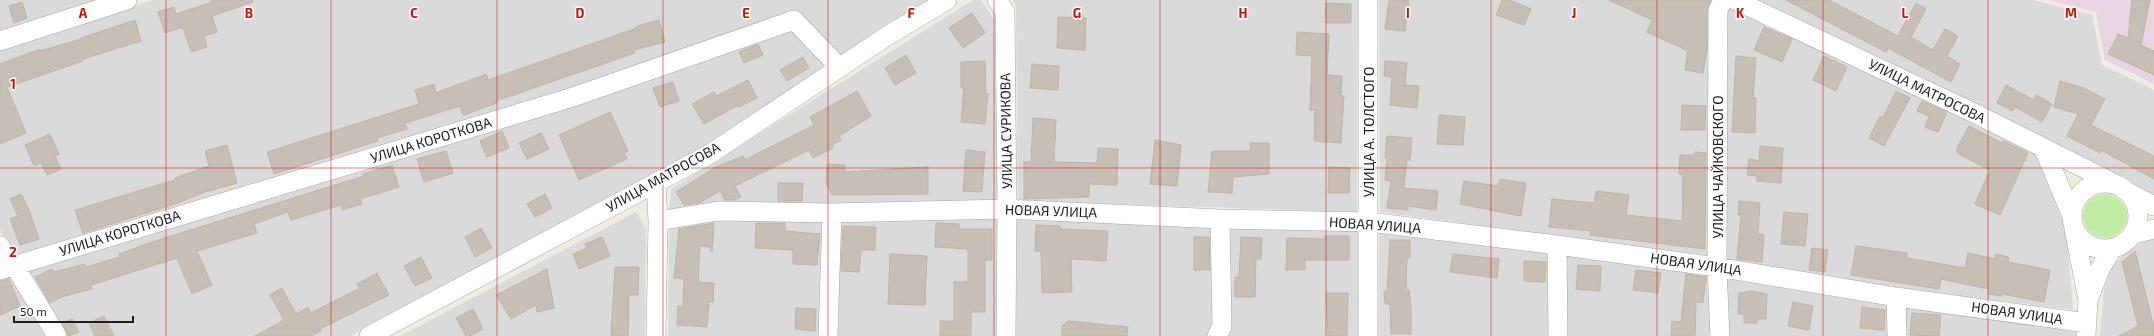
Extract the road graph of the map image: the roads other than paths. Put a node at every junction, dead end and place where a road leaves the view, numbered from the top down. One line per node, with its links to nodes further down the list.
1 (126, 0): 7 (street)
2 (947, 0): 8 (street, УЛИЦА МАТРОСОВА)
3 (997, 0): 13 (street, УЛИЦА СУРИКОВА)
4 (1368, 0): 17 (street, УЛИЦА А. ТОЛСТОГО)
5 (1723, 0): 25 (street, УЛИЦА ЧАЙКОВСКОГО)
6 (1736, 0): 9 (street, УЛИЦА МАТРОСОВА)
7 (0, 41)
8 (840, 68): 10 (street, УЛИЦА МАТРОСОВА); 24 (street, УЛИЦА КОРОТКОВА)
9 (2044, 149): 11 (street, УЛИЦА МАТРОСОВА); 18 (street)
10 (656, 182): 16 (street); 30 (street, УЛИЦА МАТРОСОВА)
11 (2122, 188): 12 (street, УЛИЦА МАТРОСОВА); 18 (street); 20 (street)
12 (2154, 206)
13 (1007, 209): 14 (street, НОВАЯ УЛИЦА); 15 (street, НОВАЯ УЛИЦА); 33 (street, УЛИЦА СУРИКОВА)
14 (832, 213): 16 (street, НОВАЯ УЛИЦА); 32 (street)
15 (1220, 219): 17 (street, НОВАЯ УЛИЦА); 34 (street)
16 (658, 221): 31 (street)
17 (1369, 222): 21 (street, НОВАЯ УЛИЦА); 35 (street, УЛИЦА А. ТОЛСТОГО)
18 (2073, 222): 23 (street); 27 (street)
19 (2154, 229): 20 (street)
20 (2133, 234): 23 (street)
21 (1557, 244): 25 (street, НОВАЯ УЛИЦА); 36 (street)
22 (0, 246): 24 (street)
23 (2113, 248): 27 (street)
24 (8, 267): 29 (street)
25 (1717, 267): 26 (street, НОВАЯ УЛИЦА); 37 (street, УЛИЦА ЧАЙКОВСКОГО)
26 (1896, 297): 28 (street, НОВАЯ УЛИЦА); 38 (street)
27 (2088, 300): 28 (street)
28 (2087, 329)
29 (57, 336)
30 (370, 336)
31 (656, 336)
32 (828, 336)
33 (1006, 336)
34 (1217, 336)
35 (1368, 336)
36 (1558, 336)
37 (1720, 336)
38 (1897, 336)

